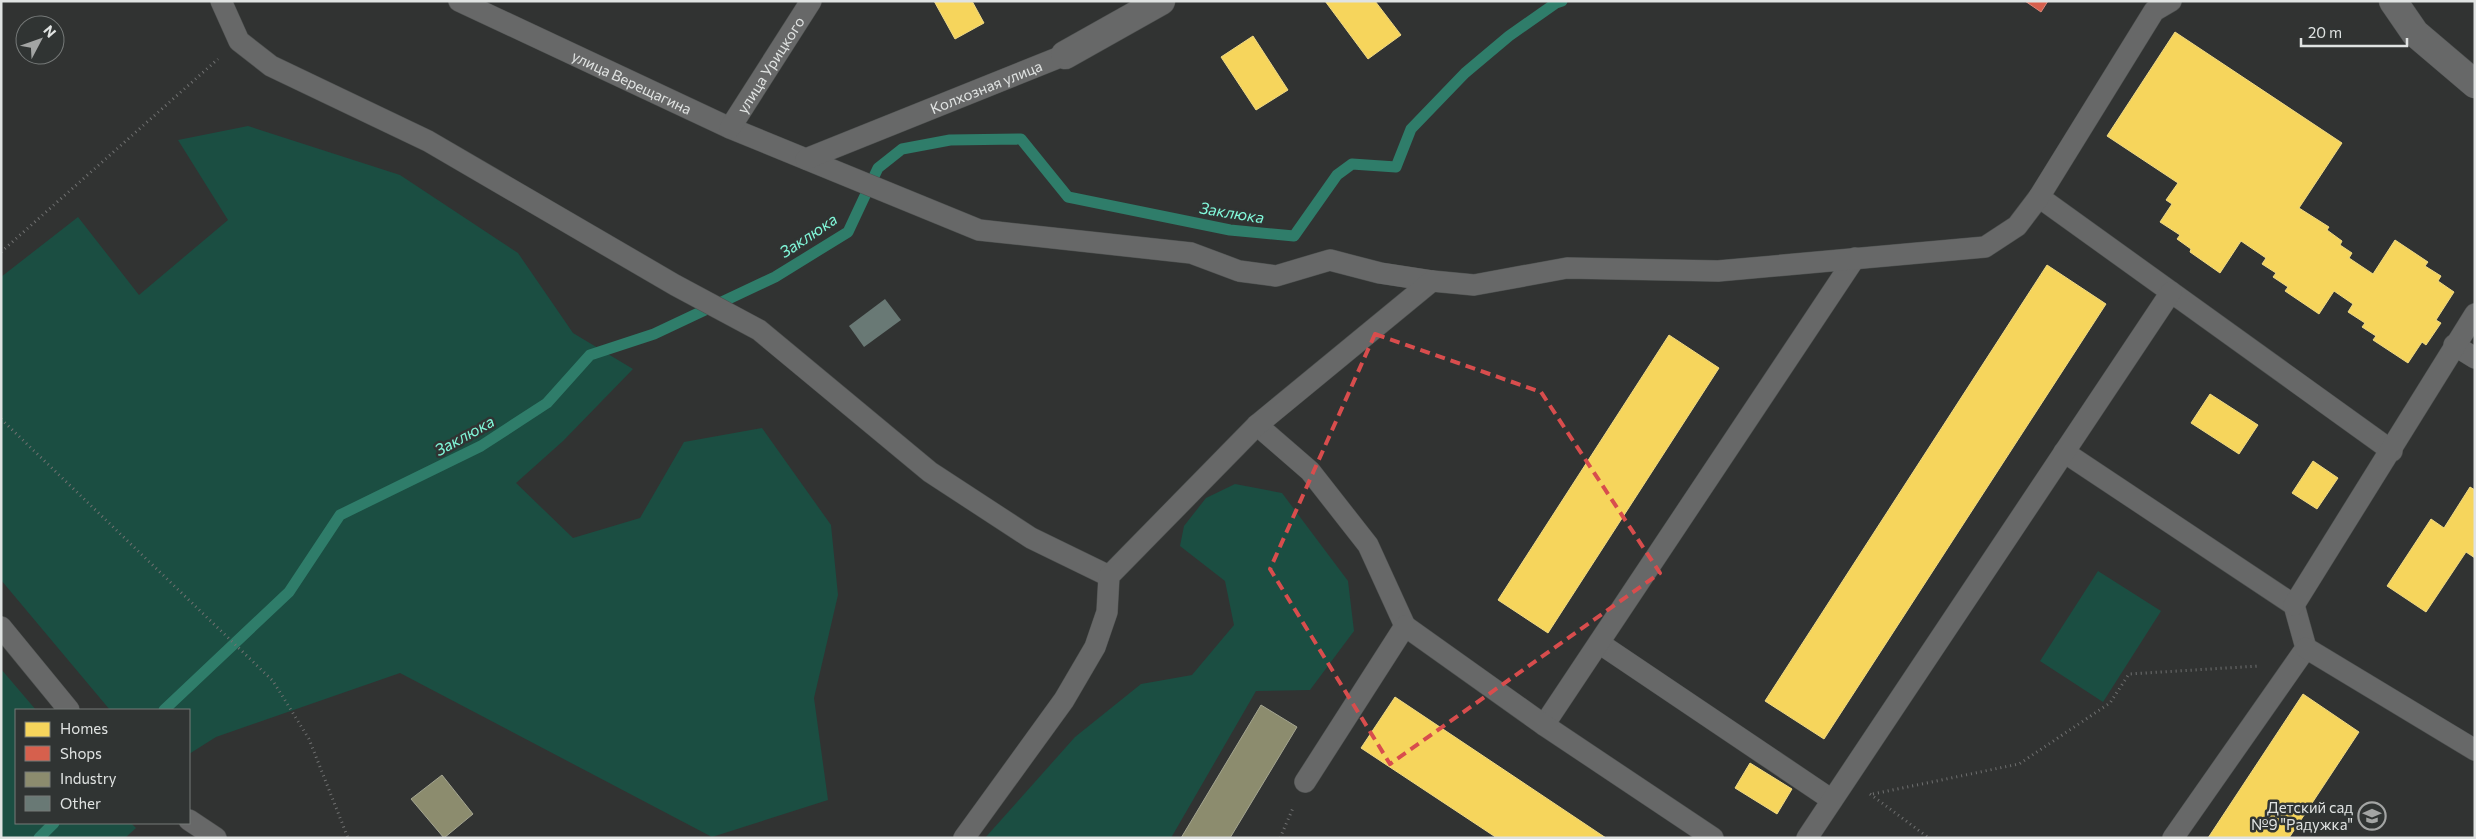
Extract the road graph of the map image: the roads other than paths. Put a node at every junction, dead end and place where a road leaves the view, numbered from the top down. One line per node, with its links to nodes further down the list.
1 (221, 1): 21 (lane)
2 (459, 1): 9 (lane, улица Верещагина)
3 (811, 1): 9 (lane, улица Урицкого)
4 (1161, 1): 7 (main road, Колхозная улица)
5 (2171, 1): 11 (lane, улица Верещагина)
6 (2393, 1): 8 (main road)
7 (1065, 55): 10 (lane, Колхозная улица)
8 (2475, 84)
9 (730, 128): 10 (lane, улица Верещагина)
10 (806, 159): 13 (lane, улица Верещагина)
11 (2039, 198): 12 (lane, улица Верещагина); 14 (lane)
12 (1855, 258): 13 (lane, улица Верещагина); 25 (lane)
13 (1432, 281): 18 (lane)
14 (2171, 292): 19 (lane); 20 (lane)
15 (2475, 314): 16 (lane)
16 (2454, 345): 17 (lane); 19 (lane)
17 (2475, 358)
18 (1257, 425): 21 (lane); 23 (lane)
19 (2392, 451): 22 (lane)
20 (2064, 452): 22 (lane); 31 (lane)
21 (1109, 576): 34 (lane)
22 (2294, 605): 26 (lane)
23 (1405, 626): 28 (lane); 30 (lane)
24 (1, 627): 27 (lane)
25 (1599, 643): 28 (lane); 31 (lane)
26 (2300, 656): 29 (lane); 37 (lane)
27 (68, 709)
28 (1544, 725): 35 (lane)
29 (2475, 750)
30 (1305, 782)
31 (1832, 800): 36 (lane)
32 (190, 821): 33 (lane)
33 (216, 838)
34 (964, 838)
35 (1713, 838)
36 (1807, 838)
37 (2173, 838)

